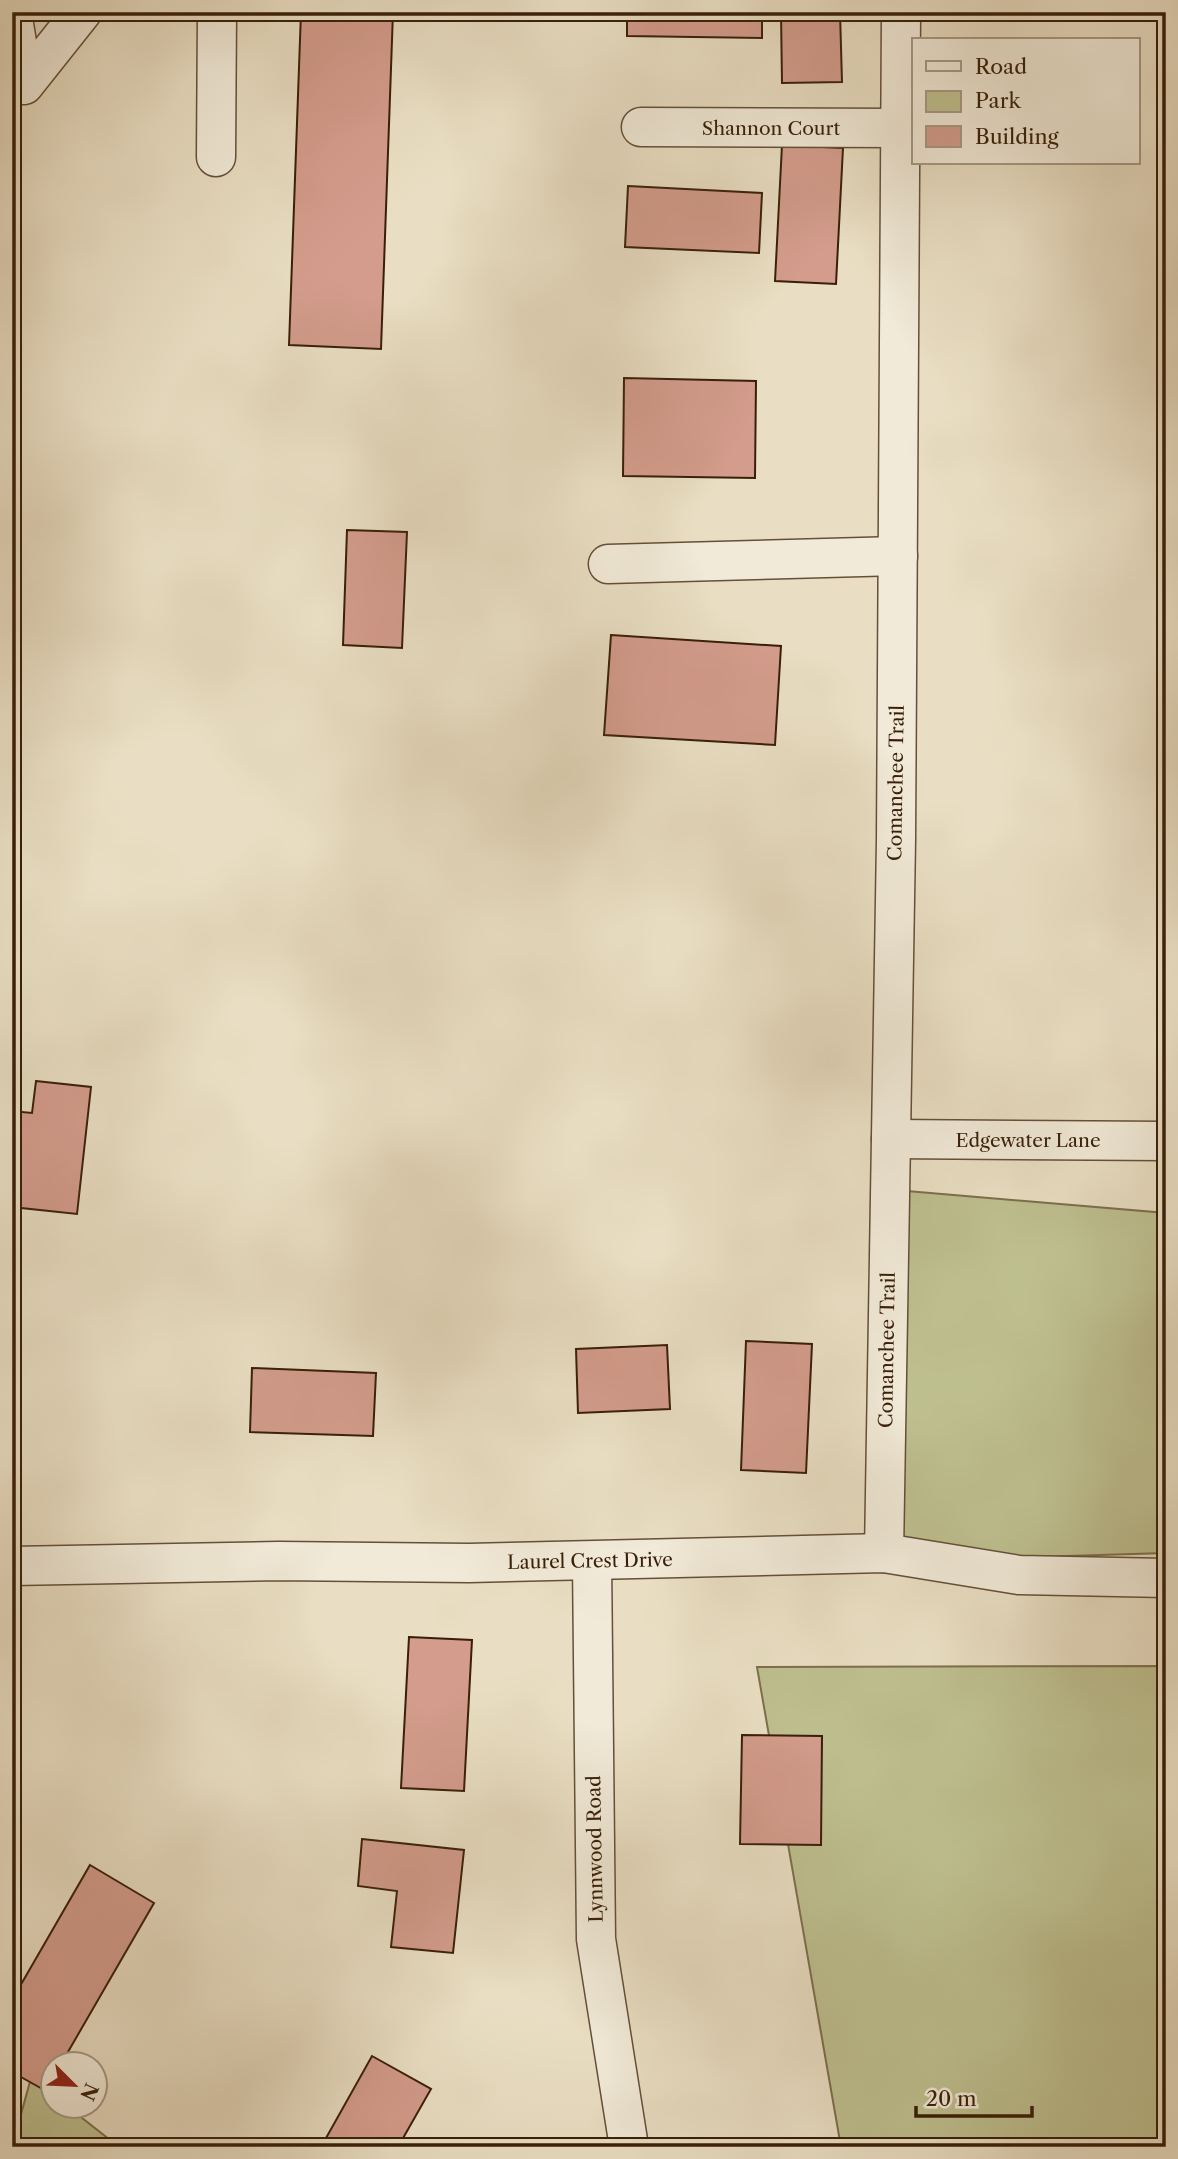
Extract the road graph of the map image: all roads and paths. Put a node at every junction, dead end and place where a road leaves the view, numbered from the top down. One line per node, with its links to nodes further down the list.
1 (12, 12): 2 (street)
2 (82, 12)
3 (216, 12): 7 (street)
4 (901, 12): 6 (street, Comanchee Trail)
5 (641, 127): 6 (street, Shannon Court)
6 (901, 128): 8 (street, Comanchee Trail)
7 (216, 158)
8 (898, 556): 9 (street); 10 (street, Comanchee Trail)
9 (608, 564)
10 (891, 1139): 11 (street, Edgewater Lane); 12 (street, Comanchee Trail)
11 (1166, 1141)
12 (884, 1553): 13 (street, Laurel Crest Drive); 15 (street, Laurel Crest Drive)
13 (592, 1561): 14 (street, Laurel Crest Drive); 16 (street, Lynnwood Road)
14 (12, 1566)
15 (1166, 1578)
16 (626, 2143)

